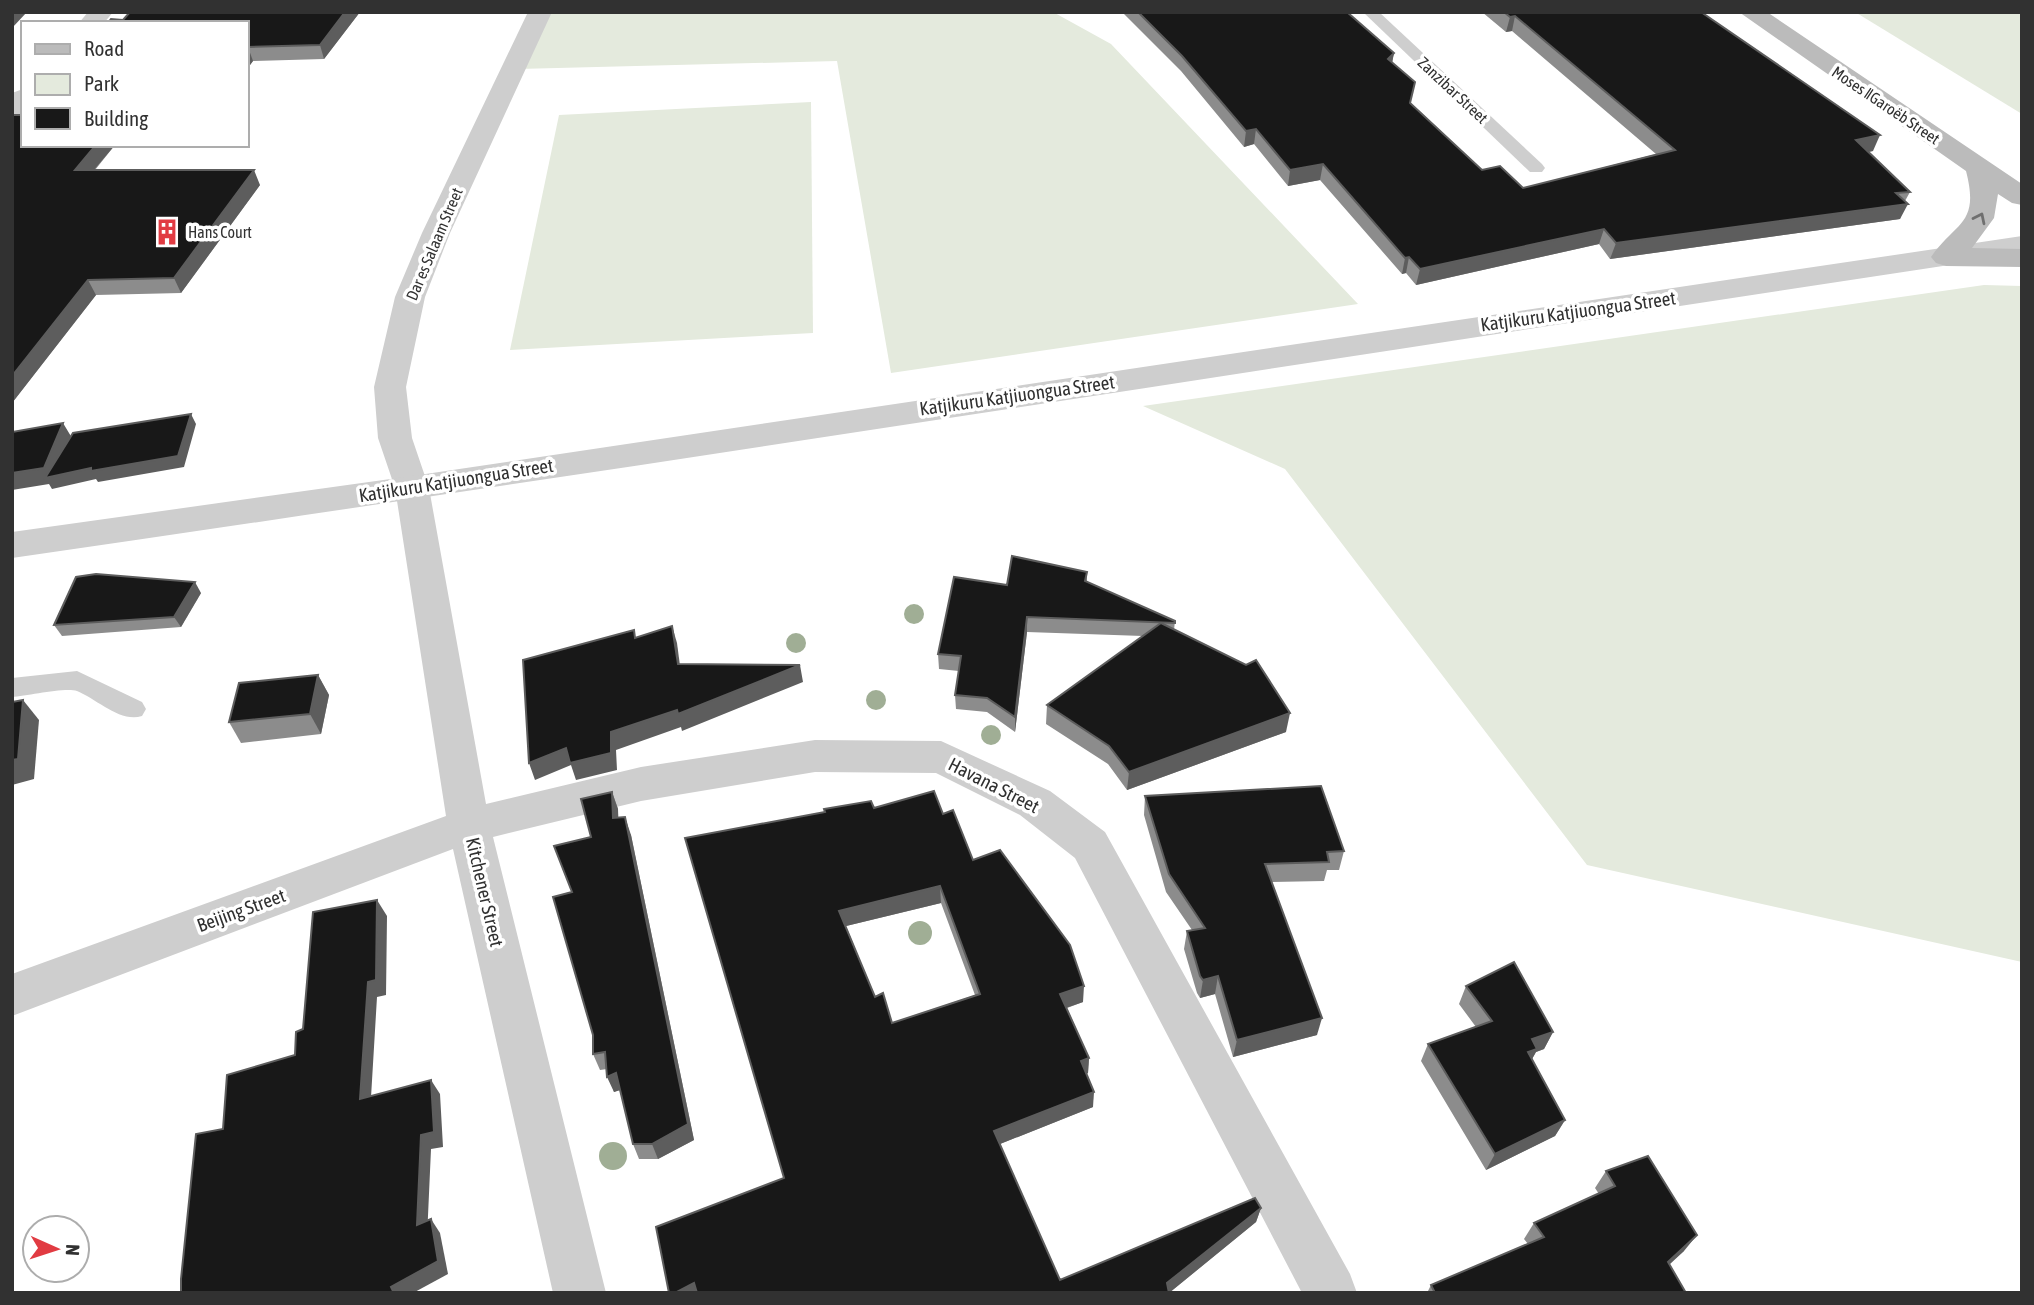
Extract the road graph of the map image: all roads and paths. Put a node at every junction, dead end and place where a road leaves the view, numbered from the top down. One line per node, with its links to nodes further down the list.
1 (540, 12): 12 (street, Dar es Salaam Street)
2 (1370, 12): 6 (lane, Zanzibar Street)
3 (1751, 12): 5 (main road, Moses ǁGaroëb Street)
4 (1769, 12): 5 (main road, Moses ǁGaroëb Street)
5 (1988, 165): 7 (main road); 8 (main road, Moses ǁGaroëb Street); 10 (main road, one-way to 5)
6 (1536, 167)
7 (2022, 176)
8 (2022, 197)
9 (2022, 245): 10 (street, Katjikuru Katjiuongua Street)
10 (1945, 257): 11 (main road); 12 (street, Katjikuru Katjiuongua Street)
11 (2022, 258)
12 (412, 488): 13 (street, Katjikuru Katjiuongua Street); 16 (street, Kitchener Street)
13 (12, 545)
14 (12, 688): 15 (lane)
15 (133, 709)
16 (469, 825): 17 (street, Beijing Street); 18 (street, Kitchener Street); 19 (street, Havana Street)
17 (12, 995)
18 (580, 1293)
19 (1331, 1293)

